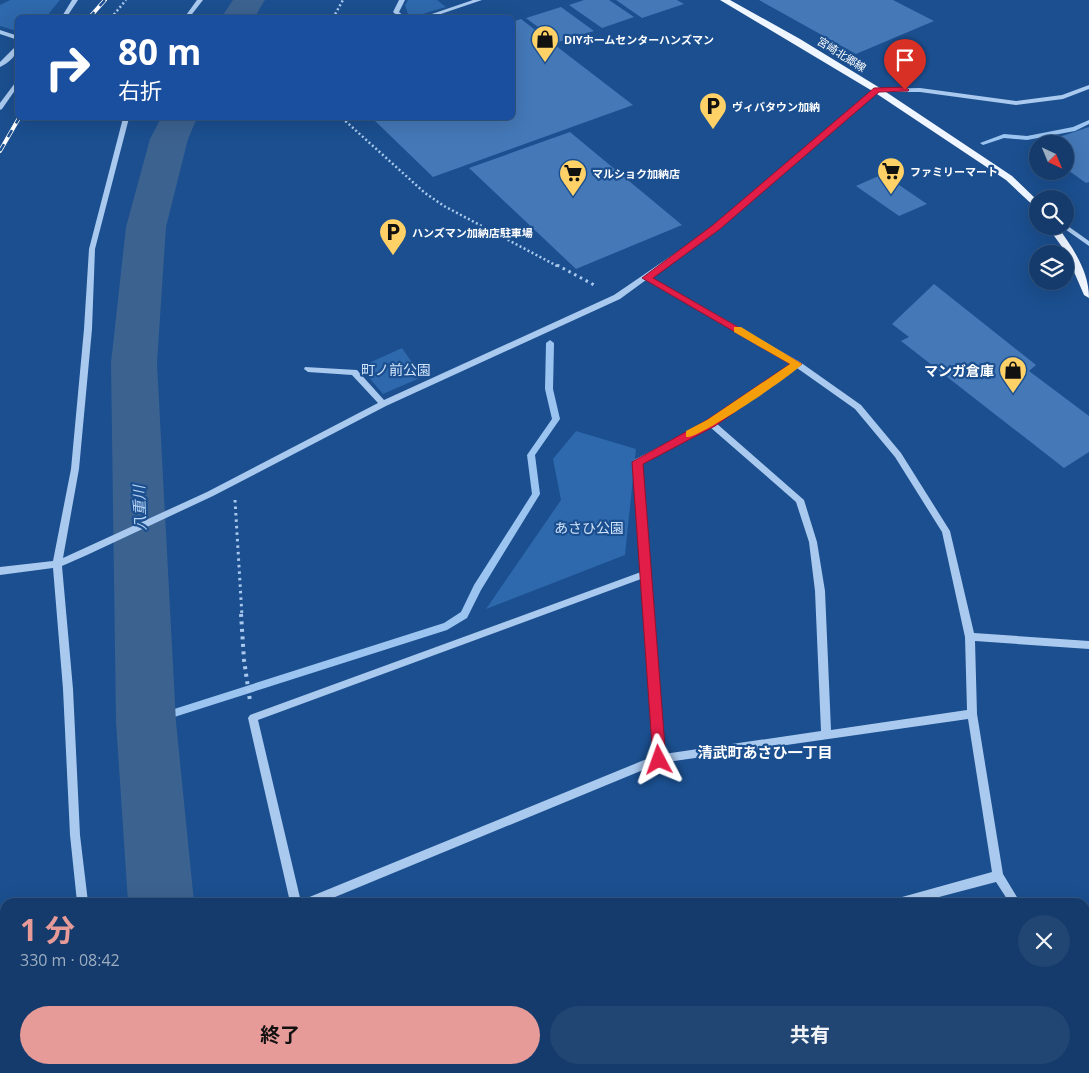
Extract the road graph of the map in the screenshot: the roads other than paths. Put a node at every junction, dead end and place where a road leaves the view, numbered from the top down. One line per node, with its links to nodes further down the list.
1 (76, 0): 6 (street)
2 (200, 0): 7 (street)
3 (402, 0): 8 (street)
4 (479, 0): 9 (street)
5 (724, 0): 16 (main road, 宮崎北郷線)
6 (65, 15)
7 (188, 15)
8 (400, 15)
9 (432, 15)
10 (0, 32): 11 (street)
11 (15, 37)
12 (15, 50): 13 (street)
13 (0, 65)
14 (15, 86): 17 (street)
15 (1089, 87): 16 (street)
16 (877, 90): 19 (main road, 宮崎北郷線); 23 (street)
17 (0, 108)
18 (125, 120): 29 (street)
19 (1029, 198)
20 (1074, 233): 22 (street)
21 (1058, 235): 24 (main road)
22 (1089, 244)
23 (647, 278): 25 (street); 27 (street)
24 (1089, 295)
25 (797, 364): 28 (street); 32 (street)
26 (308, 369): 27 (street)
27 (383, 404): 29 (street)
28 (711, 423): 31 (street); 35 (street)
29 (57, 564): 30 (street); 38 (street)
30 (0, 571)
31 (646, 574): 36 (street); 39 (street)
32 (970, 637): 33 (street); 34 (street)
33 (1089, 645)
34 (972, 714): 35 (street); 37 (street)
35 (826, 734): 36 (street)
36 (659, 760): 40 (street)
37 (998, 876): 41 (street); 42 (street)
38 (82, 898)
39 (294, 898)
40 (321, 898)
41 (917, 898)
42 (1012, 898)

